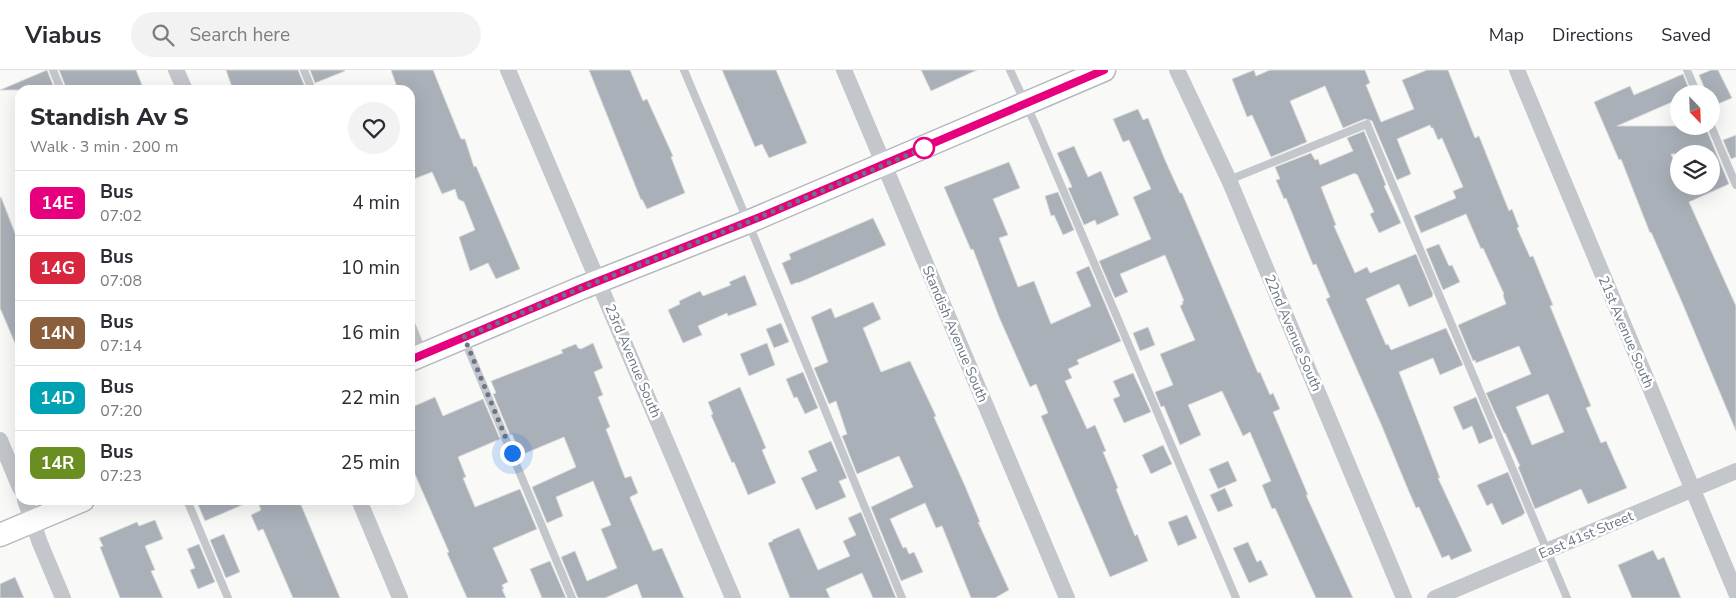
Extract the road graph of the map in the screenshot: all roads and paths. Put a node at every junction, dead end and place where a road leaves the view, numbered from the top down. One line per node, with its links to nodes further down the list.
1 (53, 70): 12 (lane)
2 (176, 70): 13 (street)
3 (304, 70): 14 (lane)
4 (508, 70): 22 (street, 23rd Avenue South)
5 (684, 70): 21 (lane)
6 (844, 70): 18 (street, Standish Avenue South)
7 (1010, 70): 16 (lane)
8 (1104, 70): 16 (street)
9 (1177, 70): 19 (street, 22nd Avenue South)
10 (1517, 70): 28 (street, 21st Avenue South)
11 (1687, 70): 15 (lane)
12 (59, 85)
13 (183, 85)
14 (310, 85)
15 (1693, 85)
16 (1026, 104): 18 (street); 44 (lane)
17 (1715, 135): 20 (lane)
18 (884, 165): 21 (street); 43 (street, Standish Avenue South)
19 (1229, 180): 35 (lane); 45 (street, 22nd Avenue South)
20 (1736, 185)
21 (748, 222): 22 (street); 42 (lane)
22 (599, 281): 23 (street); 41 (street, 23rd Avenue South)
23 (464, 337): 24 (street); 40 (lane)
24 (417, 357)
25 (0, 440): 27 (street)
26 (1736, 471): 28 (street, East 41st Street)
27 (15, 476)
28 (1692, 490): 35 (street, East 41st Street); 36 (street, 21st Avenue South)
29 (27, 505): 33 (street)
30 (71, 505): 33 (street)
31 (189, 505): 38 (lane)
32 (361, 505): 39 (street)
33 (32, 521): 34 (street); 37 (street)
34 (0, 535)
35 (1547, 551): 46 (street, East 41st Street); 47 (lane)
36 (1736, 593)
37 (63, 598)
38 (228, 598)
39 (400, 598)
40 (572, 598)
41 (733, 598)
42 (902, 598)
43 (1067, 598)
44 (1236, 598)
45 (1404, 598)
46 (1435, 598)
47 (1567, 598)

